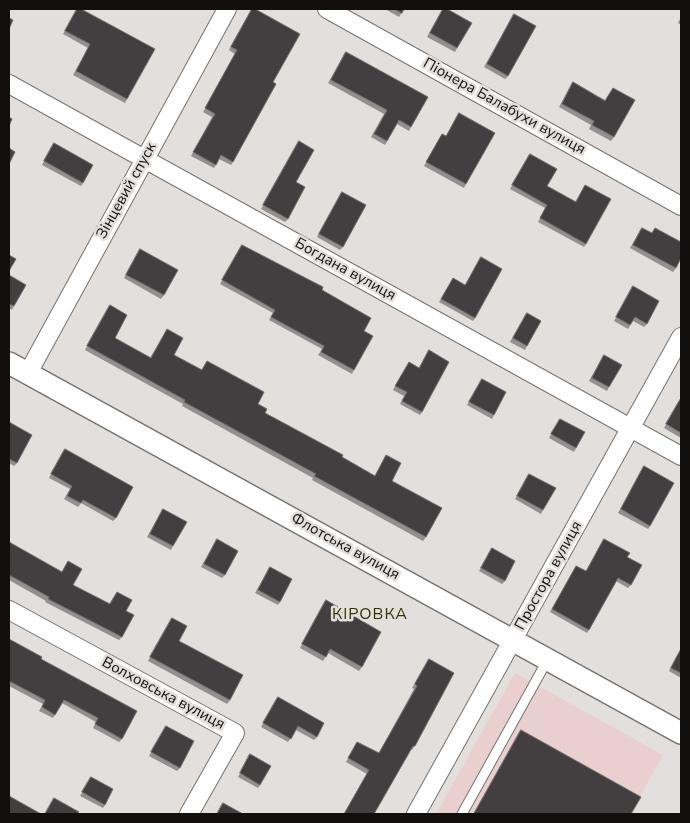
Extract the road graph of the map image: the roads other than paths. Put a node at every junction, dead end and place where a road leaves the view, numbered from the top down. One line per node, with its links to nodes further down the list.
1 (227, 9): 4 (street, Зінцевий спуск)
2 (327, 9): 5 (street, Піонера Балабухи вулиця)
3 (9, 84): 4 (street, Богдана вулиця)
4 (145, 159): 8 (street, Зінцевий спуск); 9 (street, Богдана вулиця)
5 (681, 206)
6 (681, 337): 9 (street, Простора вулиця)
7 (9, 363): 8 (street, Флотська вулиця)
8 (28, 373): 12 (street, Флотська вулиця)
9 (630, 428): 10 (street, Богдана вулиця); 12 (street, Простора вулиця)
10 (681, 456)
11 (9, 610): 15 (street, Волховська вулиця)
12 (513, 639): 13 (street, Флотська вулиця); 16 (street, Простора вулиця)
13 (548, 659): 14 (street, Флотська вулиця); 17 (lane)
14 (681, 733)
15 (189, 814)
16 (416, 814)
17 (462, 814)

